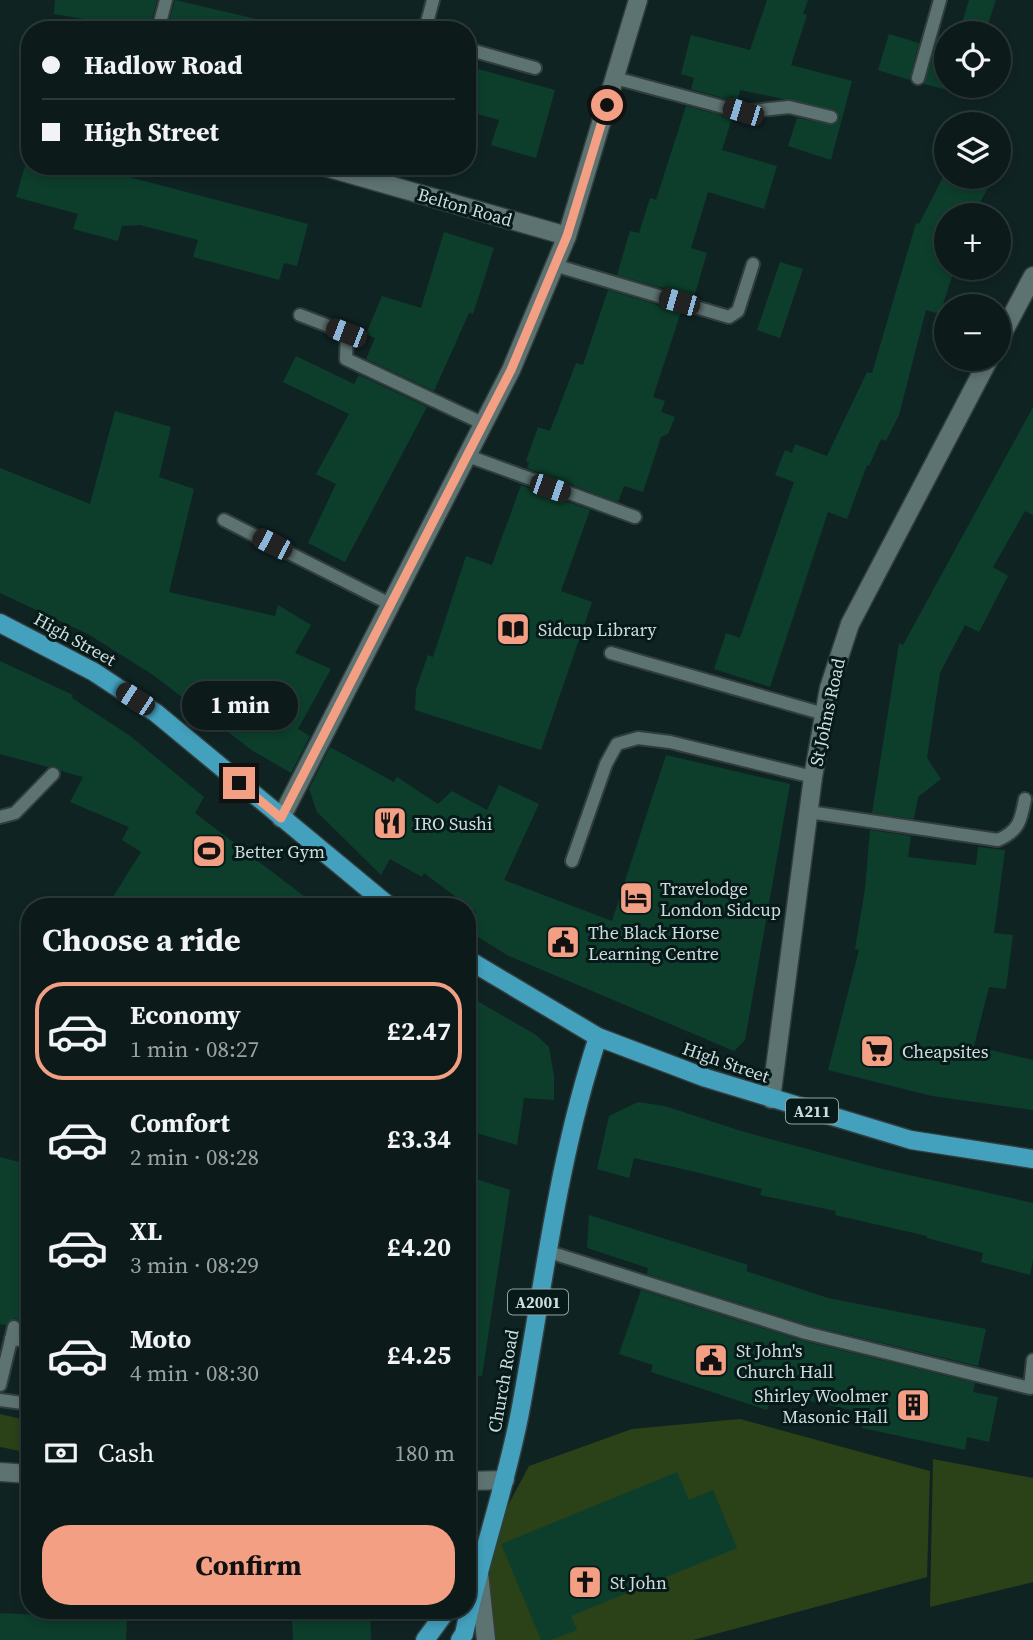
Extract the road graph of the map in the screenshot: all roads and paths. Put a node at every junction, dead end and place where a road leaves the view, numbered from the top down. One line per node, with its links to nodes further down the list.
1 (166, 0): 5 (lane)
2 (433, 0): 6 (lane)
3 (638, 0): 9 (street)
4 (940, 0): 10 (lane)
5 (160, 21)
6 (427, 21)
7 (476, 51): 8 (lane)
8 (536, 68)
9 (615, 78): 11 (lane); 13 (street)
10 (918, 78)
11 (831, 117)
12 (364, 175): 13 (street, Belton Road)
13 (567, 236): 15 (street)
14 (753, 264): 15 (lane)
15 (554, 265): 20 (street)
16 (1033, 276): 18 (street)
17 (300, 315): 20 (lane)
18 (1011, 317)
19 (983, 371): 27 (street, St Johns Road)
20 (484, 424): 21 (street)
21 (468, 456): 22 (lane); 24 (street)
22 (635, 517)
23 (224, 520): 24 (lane)
24 (392, 605): 33 (street)
25 (0, 623): 33 (main road, High Street)
26 (611, 653): 27 (lane)
27 (824, 714): 29 (street, St Johns Road)
28 (53, 774): 32 (lane)
29 (813, 777): 31 (street, St Johns Road); 34 (lane)
30 (1025, 799): 31 (lane)
31 (809, 812): 38 (street, St Johns Road)
32 (0, 817)
33 (281, 818): 35 (main road, High Street)
34 (572, 861)
35 (379, 898)
36 (476, 964): 37 (main road, High Street / A211)
37 (598, 1037): 38 (main road, High Street / A211); 40 (main road, Church Road / A2001)
38 (771, 1099): 39 (main road, High Street / A211)
39 (1033, 1159)
40 (546, 1251): 44 (lane); 49 (main road, Church Road / A2001)
41 (21, 1337): 43 (lane)
42 (1033, 1360): 44 (lane)
43 (0, 1385)
44 (1032, 1388)
45 (0, 1400): 46 (lane)
46 (21, 1403)
47 (0, 1472): 48 (street)
48 (21, 1473)
49 (505, 1480): 50 (street); 51 (main road, Church Road / A2001)
50 (476, 1481)
51 (478, 1566): 52 (main road, A2001); 53 (main road, A2001); 58 (street)
52 (476, 1569)
53 (476, 1576)
54 (440, 1619): 56 (main road)
55 (467, 1619): 57 (main road, A2001)
56 (425, 1640)
57 (460, 1640)
58 (486, 1640)

